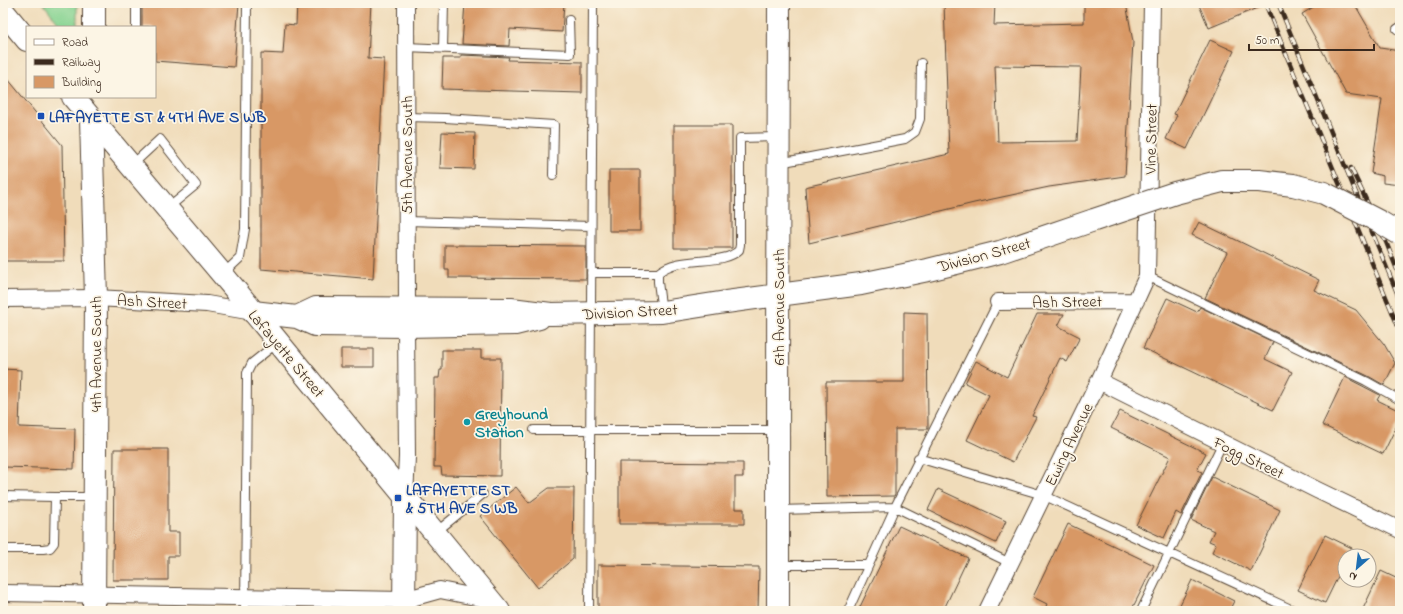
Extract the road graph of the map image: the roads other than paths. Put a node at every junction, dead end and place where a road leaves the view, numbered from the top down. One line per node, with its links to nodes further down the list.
1 (94, 3): 11 (main road)
2 (136, 3): 12 (lane)
3 (247, 3): 31 (lane)
4 (406, 3): 14 (street, 5th Avenue South)
5 (444, 3): 15 (lane)
6 (593, 3): 27 (lane)
7 (779, 3): 21 (main road, 6th Avenue South)
8 (1152, 3): 32 (street, Vine Street)
9 (3, 11): 13 (main road)
10 (569, 20): 15 (lane)
11 (94, 26)
12 (136, 26)
13 (26, 39)
14 (406, 47): 15 (lane); 19 (street, 5th Avenue South)
15 (443, 49)
16 (920, 63): 22 (lane)
17 (74, 98): 20 (main road, Lafayette Street)
18 (92, 98): 20 (main road, 4th Avenue South)
19 (406, 118): 24 (lane); 26 (street, 5th Avenue South)
20 (92, 119): 23 (main road, Lafayette Street); 35 (main road, 4th Avenue South)
21 (779, 137): 22 (main road, 6th Avenue South); 30 (lane)
22 (778, 163): 33 (main road, 6th Avenue South)
23 (131, 166): 25 (main road, Lafayette Street); 25 (lane)
24 (553, 175)
25 (167, 209): 31 (main road, Lafayette Street)
26 (406, 221): 27 (lane); 41 (street, 5th Avenue South)
27 (591, 226): 29 (lane)
28 (1400, 234): 33 (main road, Division Street, bridge)
29 (591, 273): 30 (lane); 40 (lane)
30 (658, 273): 39 (lane)
31 (222, 274): 38 (main road, Lafayette Street)
32 (1147, 276): 36 (street, Ewing Avenue); 44 (lane)
33 (779, 295): 39 (main road, Division Street); 47 (main road, 6th Avenue South)
34 (3, 298): 35 (street, Ash Street)
35 (96, 298): 38 (street, Ash Street); 55 (main road, 4th Avenue South)
36 (1136, 301): 37 (street, Ash Street); 43 (street, Ewing Avenue)
37 (998, 302): 49 (lane)
38 (253, 312): 41 (main road, Division Street); 42 (main road, Lafayette Street)
39 (662, 312): 40 (main road, Division Street)
40 (591, 314): 41 (main road, Division Street); 46 (lane)
41 (407, 317): 53 (street, 5th Avenue South)
42 (278, 342): 53 (main road, Lafayette Street); 67 (lane)
43 (1099, 381): 48 (street, Fogg Street); 51 (street, Ewing Avenue)
44 (1400, 400)
45 (534, 430): 46 (lane)
46 (590, 430): 47 (lane); 70 (lane)
47 (777, 430): 57 (main road, 6th Avenue South)
48 (1222, 444): 58 (street, Fogg Street); 61 (lane)
49 (918, 458): 51 (lane); 56 (lane)
50 (483, 494): 59 (lane)
51 (1043, 495): 61 (lane); 62 (street, Ewing Avenue)
52 (3, 496): 54 (lane)
53 (405, 496): 59 (main road, Lafayette Street); 69 (main road, 5th Avenue South)
54 (55, 497): 55 (lane); 60 (lane)
55 (94, 498): 66 (main road, 4th Avenue South)
56 (895, 507): 57 (lane); 62 (lane); 63 (lane)
57 (777, 510): 64 (main road, 6th Avenue South)
58 (1400, 530)
59 (435, 532): 68 (main road, Lafayette Street)
60 (3, 549)
61 (1168, 553): 74 (lane); 75 (lane)
62 (1010, 563): 73 (street, Ewing Avenue)
63 (868, 565): 64 (lane); 72 (lane)
64 (778, 566): 71 (main road, 6th Avenue South)
65 (3, 593): 66 (street)
66 (94, 603): 67 (street)
67 (245, 604): 69 (street)
68 (495, 605): 69 (street)
69 (404, 606)
70 (589, 611)
71 (778, 611)
72 (848, 611)
73 (987, 611)
74 (1141, 611)
75 (1294, 611)

